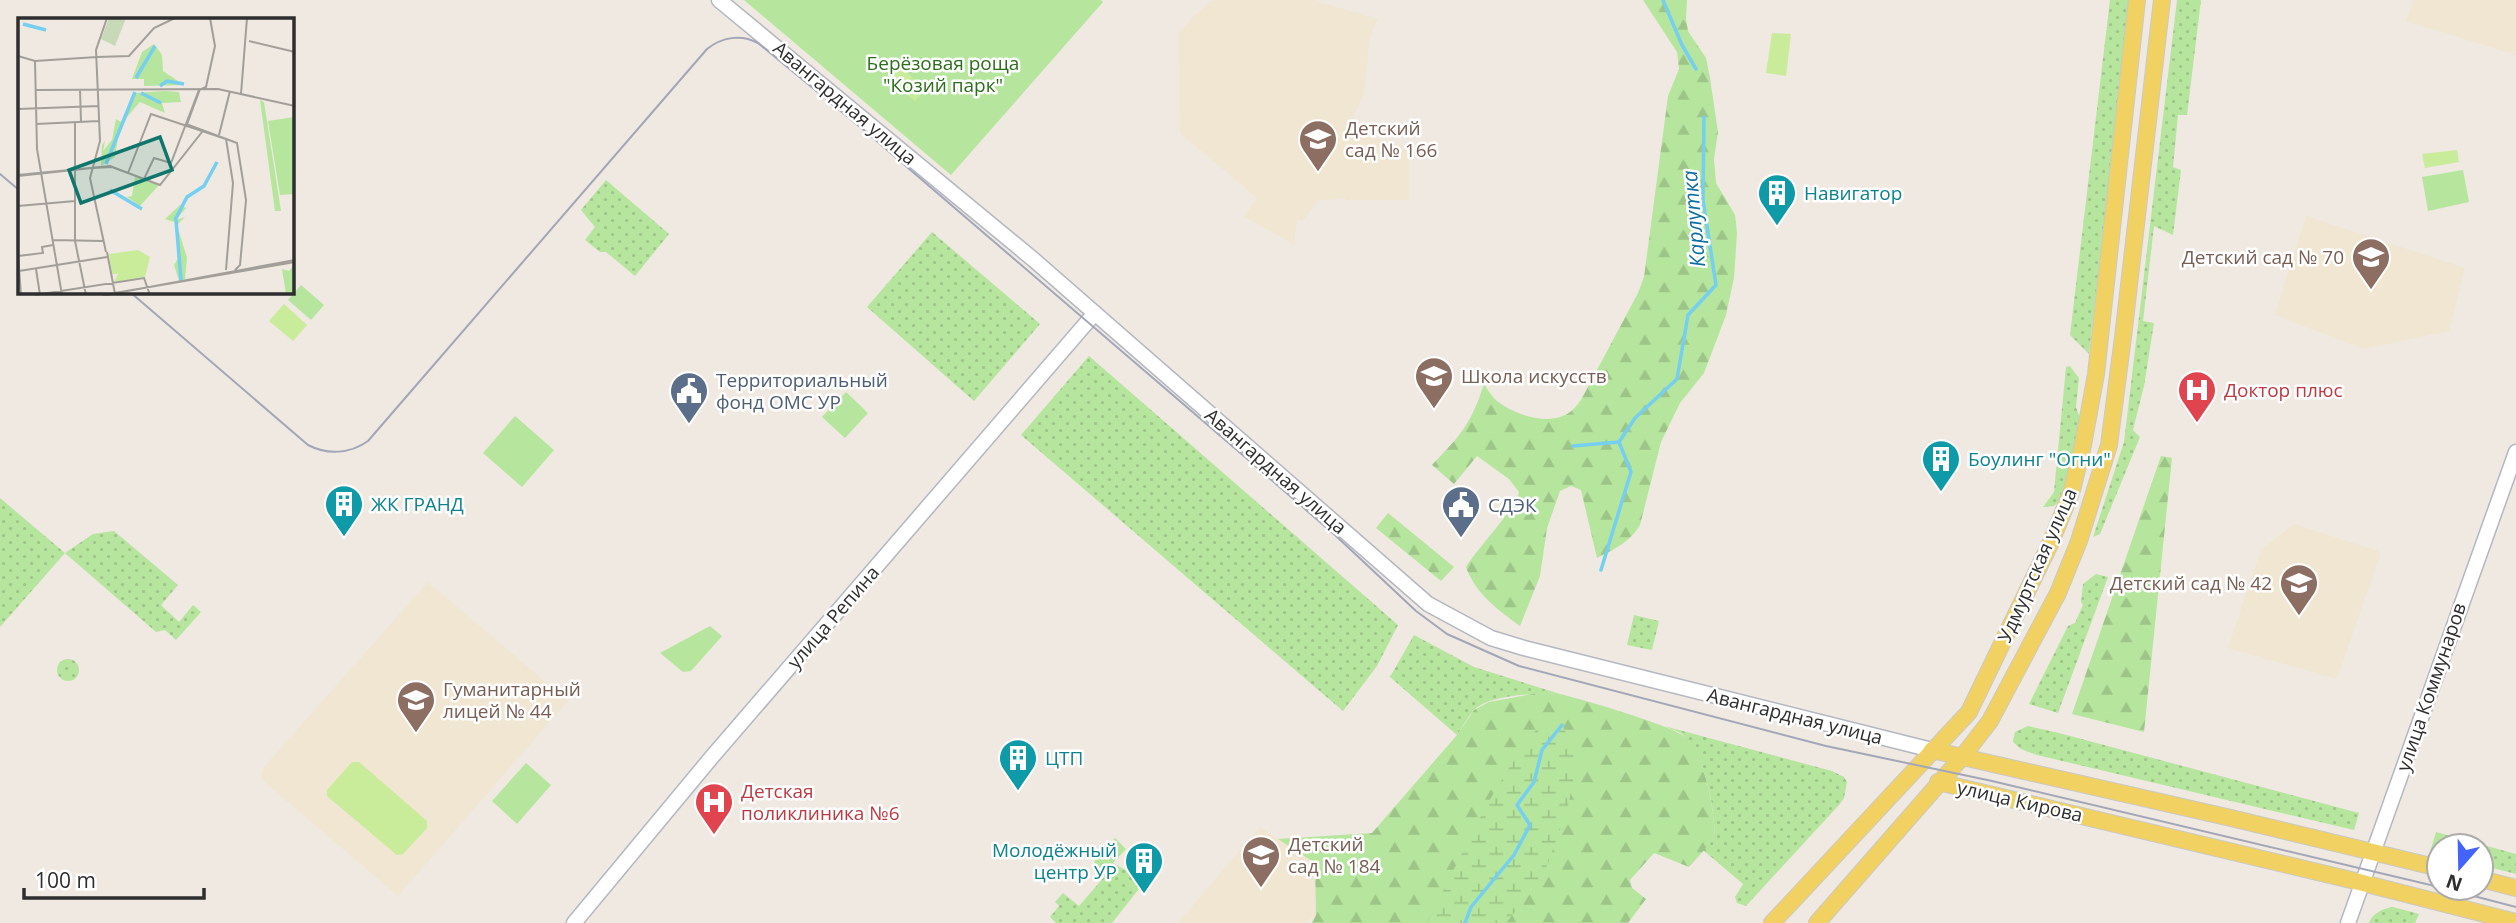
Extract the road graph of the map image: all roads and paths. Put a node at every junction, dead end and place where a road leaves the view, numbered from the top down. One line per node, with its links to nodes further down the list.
1 (719, 0): 4 (street, Авангардная улица)
2 (2137, 0): 6 (main road, Удмуртская улица)
3 (2162, 0): 7 (main road, Удмуртская улица)
4 (1095, 313): 8 (street, Авангардная улица); 19 (street, улица Репина)
5 (2516, 452): 12 (street, улица Коммунаров)
6 (2008, 634): 7 (main road); 8 (main road, Удмуртская улица)
7 (2030, 645): 9 (main road, Удмуртская улица)
8 (1933, 750): 9 (main road, улица Кирова); 10 (main road, улица Кирова); 11 (main road, Удмуртская улица)
9 (1963, 756): 10 (main road, Удмуртская улица); 12 (main road, улица Кирова)
10 (1938, 782): 14 (main road, Удмуртская улица); 15 (main road, улица Кирова)
11 (1843, 848): 14 (main road); 20 (main road, Удмуртская улица)
12 (2373, 851): 13 (main road, улица Кирова); 15 (street, улица Коммунаров)
13 (2425, 864)
14 (1864, 867): 21 (main road, Удмуртская улица)
15 (2362, 883): 18 (main road, улица Кирова); 22 (street, улица Коммунаров)
16 (2495, 883): 17 (main road)
17 (2516, 888)
18 (2516, 922)
19 (574, 923)
20 (1772, 923)
21 (1817, 923)
22 (2348, 923)

